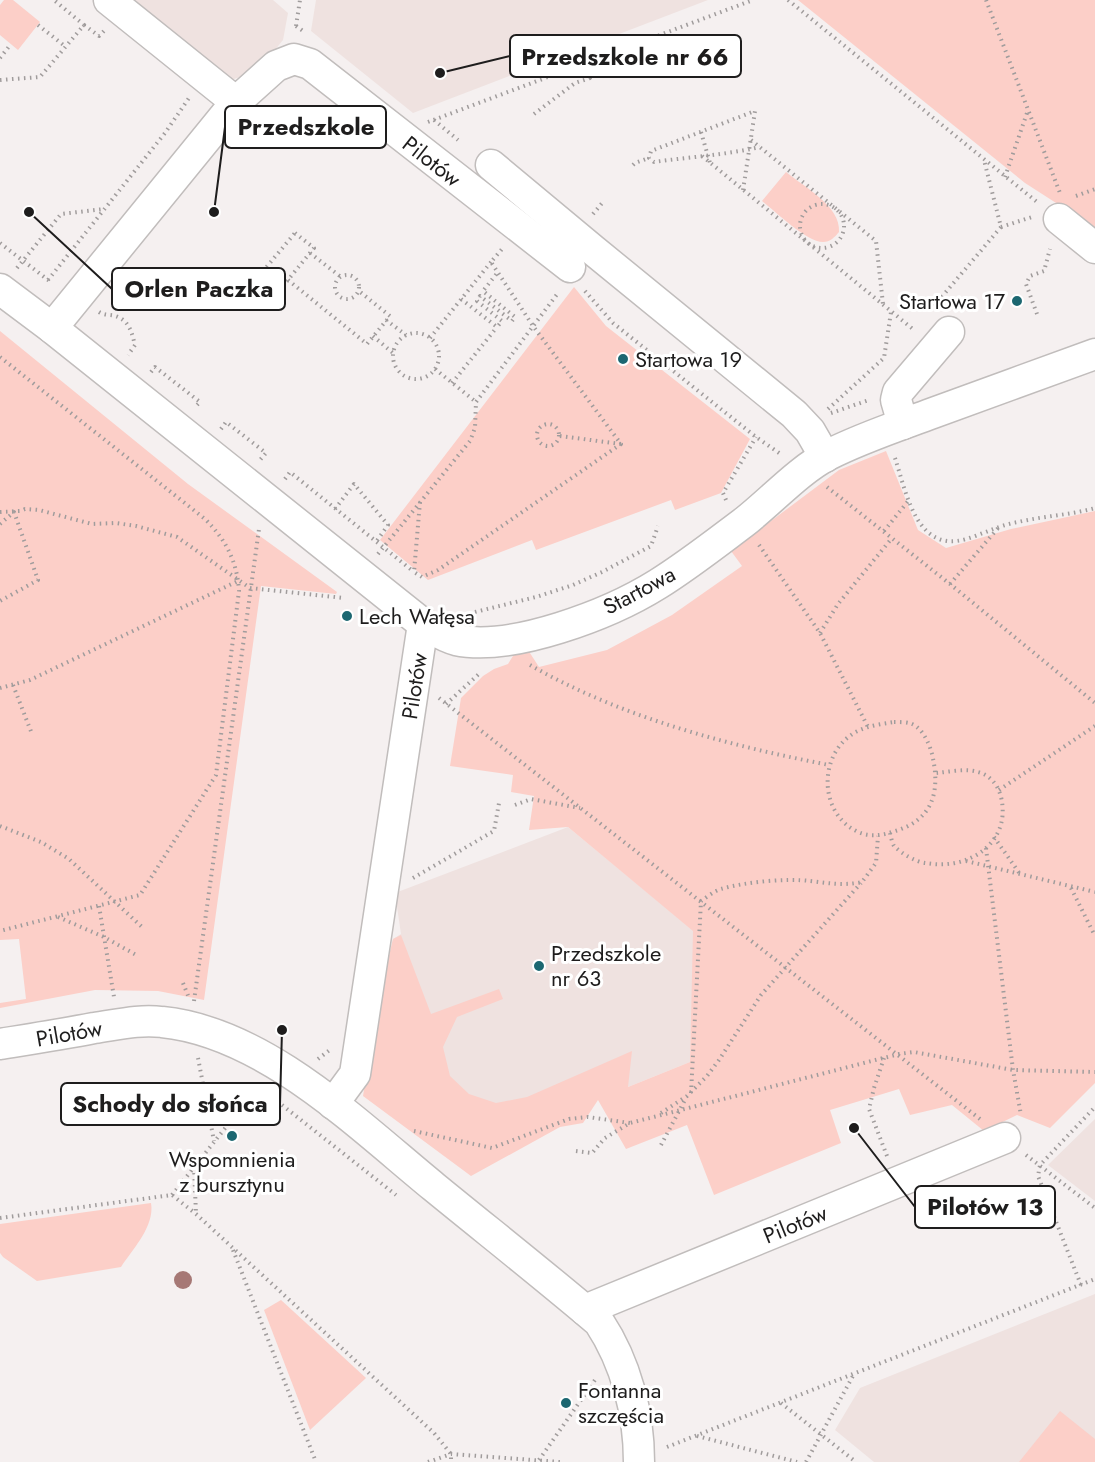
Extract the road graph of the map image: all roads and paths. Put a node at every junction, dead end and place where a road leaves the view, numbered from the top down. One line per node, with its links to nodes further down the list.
1 (54, 0): 10 (path)
2 (109, 0): 13 (street)
3 (300, 0): 8 (path)
4 (753, 0): 12 (path)
5 (788, 0): 28 (path)
6 (986, 0): 16 (path)
7 (38, 25): 10 (path)
8 (305, 33)
9 (11, 44): 11 (path)
10 (66, 47): 14 (path)
11 (0, 58)
12 (584, 64): 17 (path); 18 (path)
13 (197, 70): 15 (street); 37 (path)
14 (0, 80)
15 (236, 102): 39 (street, Pilotów); 55 (street, Pilotów)
16 (1028, 110): 32 (path); 36 (path)
17 (534, 114)
18 (434, 120): 19 (path); 22 (path)
19 (421, 124)
20 (700, 132): 21 (path); 25 (path); 27 (path)
21 (751, 140): 23 (path); 24 (path)
22 (459, 141)
23 (760, 147): 24 (path); 35 (path)
24 (749, 149): 25 (path); 34 (path)
25 (708, 155): 26 (path); 29 (path)
26 (701, 156): 27 (path); 29 (path)
27 (649, 159): 31 (path)
28 (983, 159): 32 (path); 38 (path)
29 (710, 163): 34 (path)
30 (491, 165): 73 (street)
31 (633, 165)
32 (1005, 177): 36 (path)
33 (1095, 189): 36 (path)
34 (743, 190): 40 (path)
35 (833, 206): 40 (path); 40 (path); 56 (path)
36 (1061, 207): 38 (path); 42 (street)
37 (104, 209): 44 (path); 49 (path)
38 (1001, 226): 62 (path)
39 (519, 228): 45 (path); 51 (street, Pilotów)
40 (806, 241): 56 (path)
41 (0, 243): 44 (path)
42 (1095, 248)
43 (310, 253): 48 (path); 50 (path); 50 (path)
44 (23, 260): 49 (path)
45 (491, 262): 47 (path); 54 (path)
46 (1044, 271): 58 (path)
47 (498, 272): 60 (path); 61 (path)
48 (340, 277): 53 (path); 53 (path)
49 (48, 280): 55 (path)
50 (288, 280): 64 (path)
51 (569, 281): 60 (path); 76 (path)
52 (0, 289): 63 (street, Pilotów)
53 (359, 291): 59 (path)
54 (461, 299): 61 (path); 66 (path)
55 (75, 300): 63 (street, Pilotów)
56 (883, 305): 57 (path)
57 (891, 312): 62 (path); 73 (path)
58 (1037, 314)
59 (386, 320): 64 (path); 65 (path)
60 (533, 326): 72 (path); 77 (path)
61 (497, 327): 71 (path)
62 (933, 327): 74 (street)
63 (52, 328): 95 (street, Pilotów)
64 (373, 336): 67 (path)
65 (406, 336): 66 (path); 67 (path)
66 (430, 338): 70 (path)
67 (393, 353): 70 (path)
68 (1095, 354): 74 (street, Startowa)
69 (0, 357): 93 (path)
70 (435, 369): 71 (path)
71 (452, 383): 72 (path)
72 (476, 402): 80 (path)
73 (801, 422): 78 (street)
74 (895, 428): 78 (street, Startowa); 79 (path)
75 (560, 436): 75 (path); 77 (path)
76 (756, 437): 78 (path); 83 (path)
77 (621, 444): 80 (path)
78 (815, 464): 83 (street, Startowa); 90 (path)
79 (909, 500): 89 (path); 90 (path)
80 (420, 502): 95 (path)
81 (1095, 508): 89 (path)
82 (335, 509): 92 (path)
83 (734, 511): 99 (street, Startowa); 100 (path)
84 (0, 512): 85 (path)
85 (14, 512): 86 (path); 93 (path); 97 (path)
86 (0, 524)
87 (259, 526): 96 (path)
88 (658, 526): 98 (path)
89 (1000, 527): 94 (path)
90 (884, 531): 91 (path)
91 (892, 537): 94 (path); 100 (path)
92 (376, 542)
93 (239, 581): 96 (path); 104 (path); 113 (path)
94 (951, 584): 106 (path)
95 (356, 587): 96 (path); 99 (street, Pilotów)
96 (250, 588): 114 (path)
97 (0, 601)
98 (468, 614)
99 (423, 624): 103 (street, Pilotów)
100 (820, 633): 109 (path)
101 (525, 663): 111 (path)
102 (487, 666): 107 (path)
103 (415, 679): 107 (path); 130 (street, Pilotów)
104 (14, 685): 105 (path); 110 (path)
105 (0, 688)
106 (1095, 702)
107 (446, 704): 118 (path)
108 (1095, 726): 115 (path)
109 (868, 727): 111 (path); 112 (path)
110 (32, 734)
111 (829, 765): 121 (path)
112 (936, 773): 115 (path); 120 (path)
113 (216, 775): 114 (path); 132 (path)
114 (225, 776): 142 (path)
115 (999, 790): 122 (path)
116 (499, 802): 130 (path)
117 (515, 805): 118 (path)
118 (581, 808): 131 (path)
119 (0, 826): 132 (path)
120 (890, 833): 121 (path); 124 (path)
121 (878, 836): 127 (path)
122 (994, 837): 123 (path); 126 (path)
123 (986, 848): 124 (path); 125 (path)
124 (966, 861): 125 (path)
125 (988, 866): 126 (path); 149 (path)
126 (1020, 874): 128 (path)
127 (862, 882): 131 (path); 140 (path)
128 (1071, 887): 129 (path); 137 (path)
129 (1095, 892)
130 (383, 893): 156 (street, Pilotów)
131 (701, 901): 140 (path); 154 (path)
132 (116, 902): 133 (path); 135 (path)
133 (99, 906): 134 (path); 138 (path)
134 (57, 917): 136 (path); 138 (path)
135 (142, 927)
136 (0, 931)
137 (1095, 936)
138 (104, 937): 139 (path); 141 (path)
139 (138, 956)
140 (787, 967): 145 (path); 154 (path)
141 (118, 1024): 142 (street, Pilotów); 143 (street, Pilotów)
142 (191, 1026): 156 (street, Pilotów)
143 (0, 1044)
144 (338, 1044): 147 (path)
145 (899, 1054): 146 (path); 149 (path)
146 (884, 1058): 158 (path); 167 (path)
147 (316, 1060)
148 (206, 1061): 163 (path)
149 (1013, 1070): 150 (path); 161 (path)
150 (1095, 1072)
151 (249, 1083): 152 (path)
152 (257, 1088): 153 (path); 163 (path)
153 (265, 1093)
154 (689, 1094): 158 (path); 159 (path)
155 (281, 1104): 169 (path)
156 (333, 1104): 175 (street, Pilotów)
157 (1095, 1107): 174 (path)
158 (680, 1110): 159 (path); 164 (path)
159 (658, 1115): 160 (path)
160 (630, 1123): 162 (path); 165 (path)
161 (1010, 1130): 167 (street, Pilotów)
162 (412, 1131)
163 (214, 1141): 166 (path)
164 (662, 1145)
165 (576, 1151)
166 (194, 1167): 168 (path); 170 (path)
167 (897, 1182): 175 (street, Pilotów)
168 (172, 1195): 170 (path); 171 (path)
169 (401, 1200)
170 (196, 1215): 172 (path)
171 (0, 1218)
172 (232, 1249): 181 (path); 184 (path)
173 (1095, 1279): 174 (path)
174 (1081, 1285): 176 (path)
175 (585, 1310): 183 (street, Pilotów)
176 (855, 1373): 178 (path); 179 (path)
177 (602, 1383): 182 (path)
178 (780, 1403): 179 (path); 180 (path)
179 (821, 1434): 189 (path); 190 (path)
180 (696, 1436): 183 (path); 188 (path)
181 (451, 1454): 182 (path); 185 (path); 186 (path)
182 (538, 1460): 187 (path)
183 (639, 1460)
184 (316, 1462)
185 (428, 1462)
186 (451, 1462)
187 (560, 1462)
188 (797, 1462)
189 (806, 1462)
190 (856, 1462)

